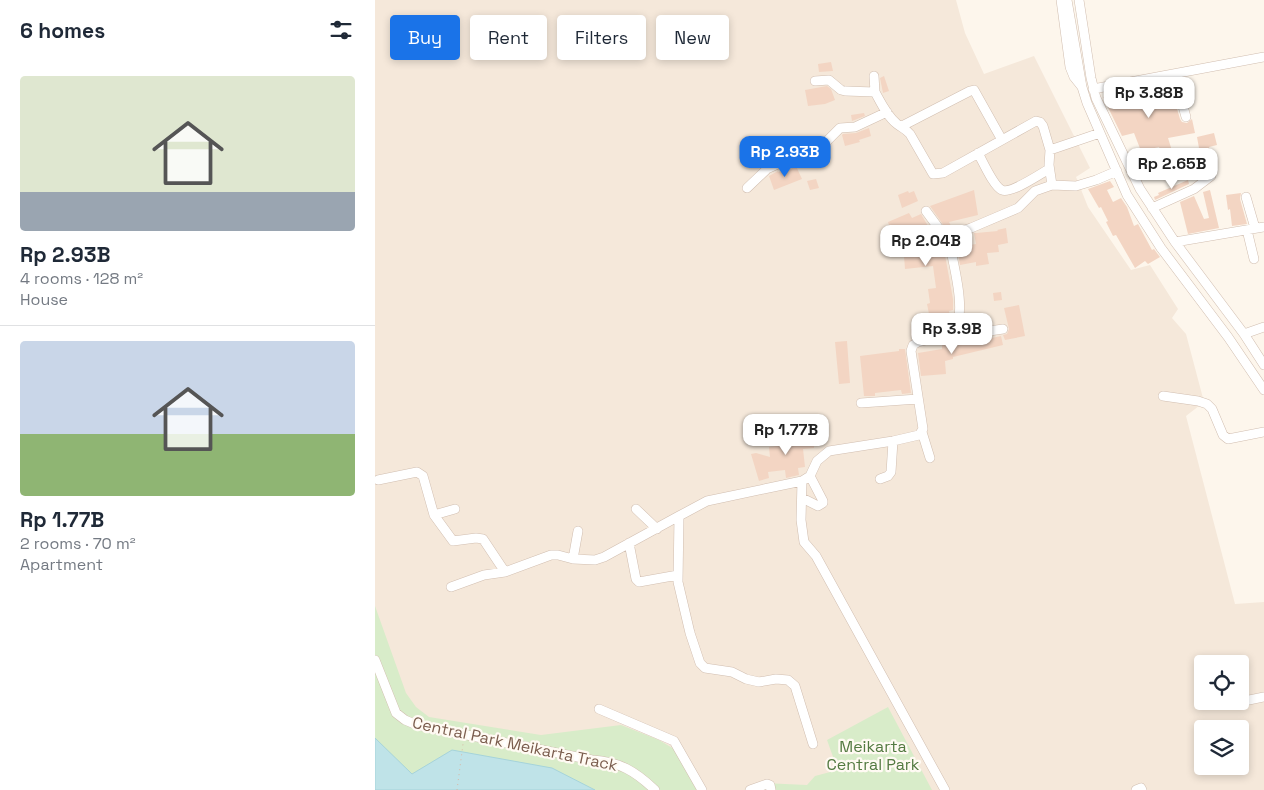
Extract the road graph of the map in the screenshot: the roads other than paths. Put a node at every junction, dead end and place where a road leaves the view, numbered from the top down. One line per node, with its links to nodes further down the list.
1 (1061, 0): 8 (street)
2 (1067, 0): 8 (street)
3 (1079, 0): 9 (street)
4 (1264, 57): 5 (street)
5 (1174, 74): 9 (street); 12 (street)
6 (874, 76): 10 (street)
7 (815, 81): 10 (street)
8 (1083, 87): 14 (street)
9 (1093, 89): 24 (street)
10 (875, 92): 11 (street)
11 (887, 112): 13 (street); 22 (street)
12 (1186, 117)
13 (902, 126): 15 (street); 17 (street)
14 (1100, 133): 16 (street); 19 (street)
15 (1002, 140): 16 (street); 17 (street)
16 (1050, 150): 18 (street)
17 (978, 153): 18 (street)
18 (1049, 169): 21 (street)
19 (1117, 171): 21 (street); 36 (street)
20 (1211, 176): 24 (street)
21 (1052, 185): 27 (street)
22 (747, 188)
23 (1246, 197): 26 (street)
24 (1152, 208): 29 (street)
25 (926, 211): 27 (street)
26 (1255, 228): 29 (street); 30 (street)
27 (944, 233): 28 (street); 33 (street)
28 (910, 237)
29 (1175, 242): 34 (street)
30 (1254, 259)
31 (1264, 327): 34 (street)
32 (1003, 329): 33 (street)
33 (954, 333): 38 (street)
34 (1244, 334): 35 (street)
35 (1264, 365)
36 (1264, 390)
37 (1163, 396): 41 (street)
38 (918, 399): 39 (street); 40 (street)
39 (861, 403)
40 (922, 432): 42 (street); 43 (street)
41 (1264, 432)
42 (893, 441): 44 (street); 45 (street)
43 (930, 458)
44 (806, 478): 47 (street); 47 (street); 51 (street)
45 (880, 479)
46 (378, 480): 50 (street)
47 (802, 498): 68 (street)
48 (455, 509): 50 (street)
49 (636, 509): 52 (street)
50 (434, 515): 56 (street)
51 (679, 516): 52 (street); 57 (street)
52 (657, 529): 54 (street)
53 (578, 531): 55 (street)
54 (629, 543): 55 (street); 57 (street)
55 (573, 559): 56 (street)
56 (505, 572): 58 (street)
57 (678, 575): 63 (street)
58 (451, 587)
59 (375, 660): 64 (street, Central Park Meikarta Track)
60 (1264, 697): 61 (street)
61 (1249, 700)
62 (599, 709): 65 (street)
63 (813, 744)
64 (655, 790)
65 (703, 790)
66 (750, 790): 67 (street)
67 (771, 790)
68 (945, 790)
69 (1136, 790): 70 (street)
70 (1142, 790)

